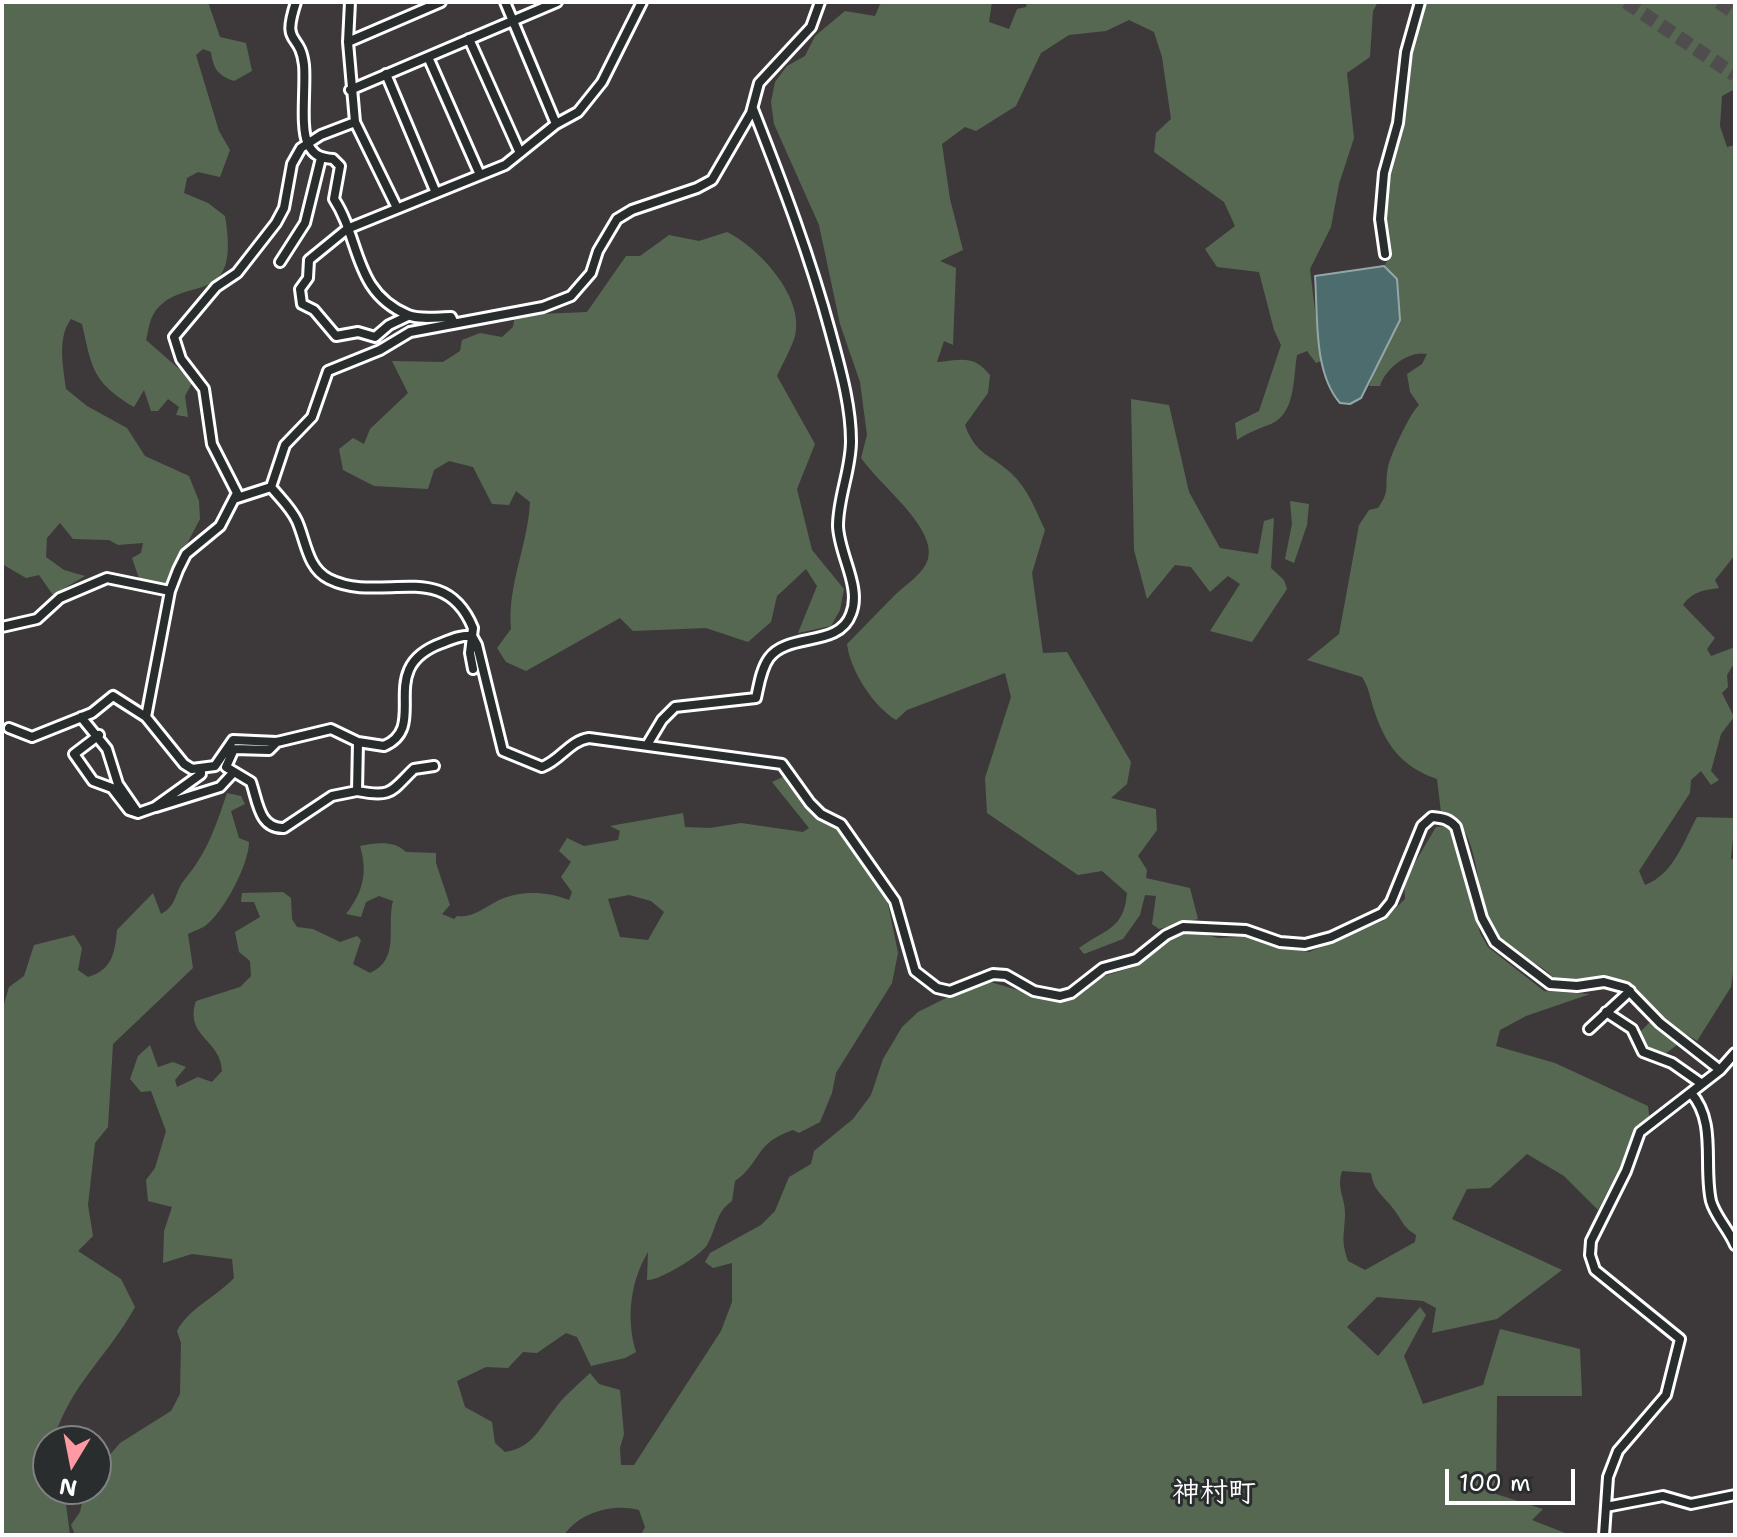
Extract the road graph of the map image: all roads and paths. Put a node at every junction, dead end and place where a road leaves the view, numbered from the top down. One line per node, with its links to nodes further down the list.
1 (296, 2): 18 (street)
2 (350, 2): 11 (street)
3 (441, 2): 11 (street)
4 (505, 2): 9 (street)
5 (557, 2): 9 (street)
6 (642, 2): 17 (street)
7 (820, 2): 15 (street)
8 (1420, 2): 25 (street)
9 (513, 21): 10 (street); 17 (street)
10 (469, 39): 12 (street); 19 (street)
11 (348, 42): 14 (street)
12 (428, 57): 13 (street); 21 (street)
13 (386, 74): 14 (street); 22 (street)
14 (350, 90): 16 (street)
15 (751, 105): 28 (street); 41 (street)
16 (355, 122): 18 (street); 23 (street)
17 (556, 124): 19 (street)
18 (307, 143): 20 (street); 30 (street)
19 (520, 153): 21 (street)
20 (321, 158): 24 (street); 26 (street)
21 (480, 175): 22 (street)
22 (436, 193): 23 (street)
23 (397, 208): 24 (street)
24 (347, 229): 27 (street); 27 (street)
25 (1385, 254)
26 (280, 262)
27 (408, 316): 28 (street)
28 (453, 321): 29 (street)
29 (271, 487): 30 (street); 33 (street)
30 (237, 498): 31 (street)
31 (170, 591): 32 (street); 36 (street)
32 (2, 627)
33 (472, 636): 34 (street); 40 (street); 41 (street)
34 (473, 669)
35 (81, 717): 36 (street); 37 (street); 38 (street)
36 (146, 717): 43 (street)
37 (9, 728)
38 (99, 735): 47 (street); 47 (street)
39 (277, 742): 40 (street); 43 (street); 44 (street)
40 (358, 742): 45 (street)
41 (647, 745): 48 (street)
42 (434, 766): 45 (street)
43 (201, 769): 46 (street)
44 (233, 773): 45 (street); 46 (street)
45 (357, 791)
46 (155, 807): 47 (street)
47 (138, 813)
48 (1630, 991): 49 (street); 52 (street)
49 (1606, 1012): 50 (street); 53 (street)
50 (1589, 1029)
51 (1735, 1053): 52 (street)
52 (1720, 1070): 53 (street)
53 (1702, 1084): 54 (street)
54 (1691, 1093): 55 (street); 57 (street)
55 (1735, 1245)
56 (1735, 1495): 57 (street)
57 (1606, 1507): 58 (street)
58 (1604, 1535)

